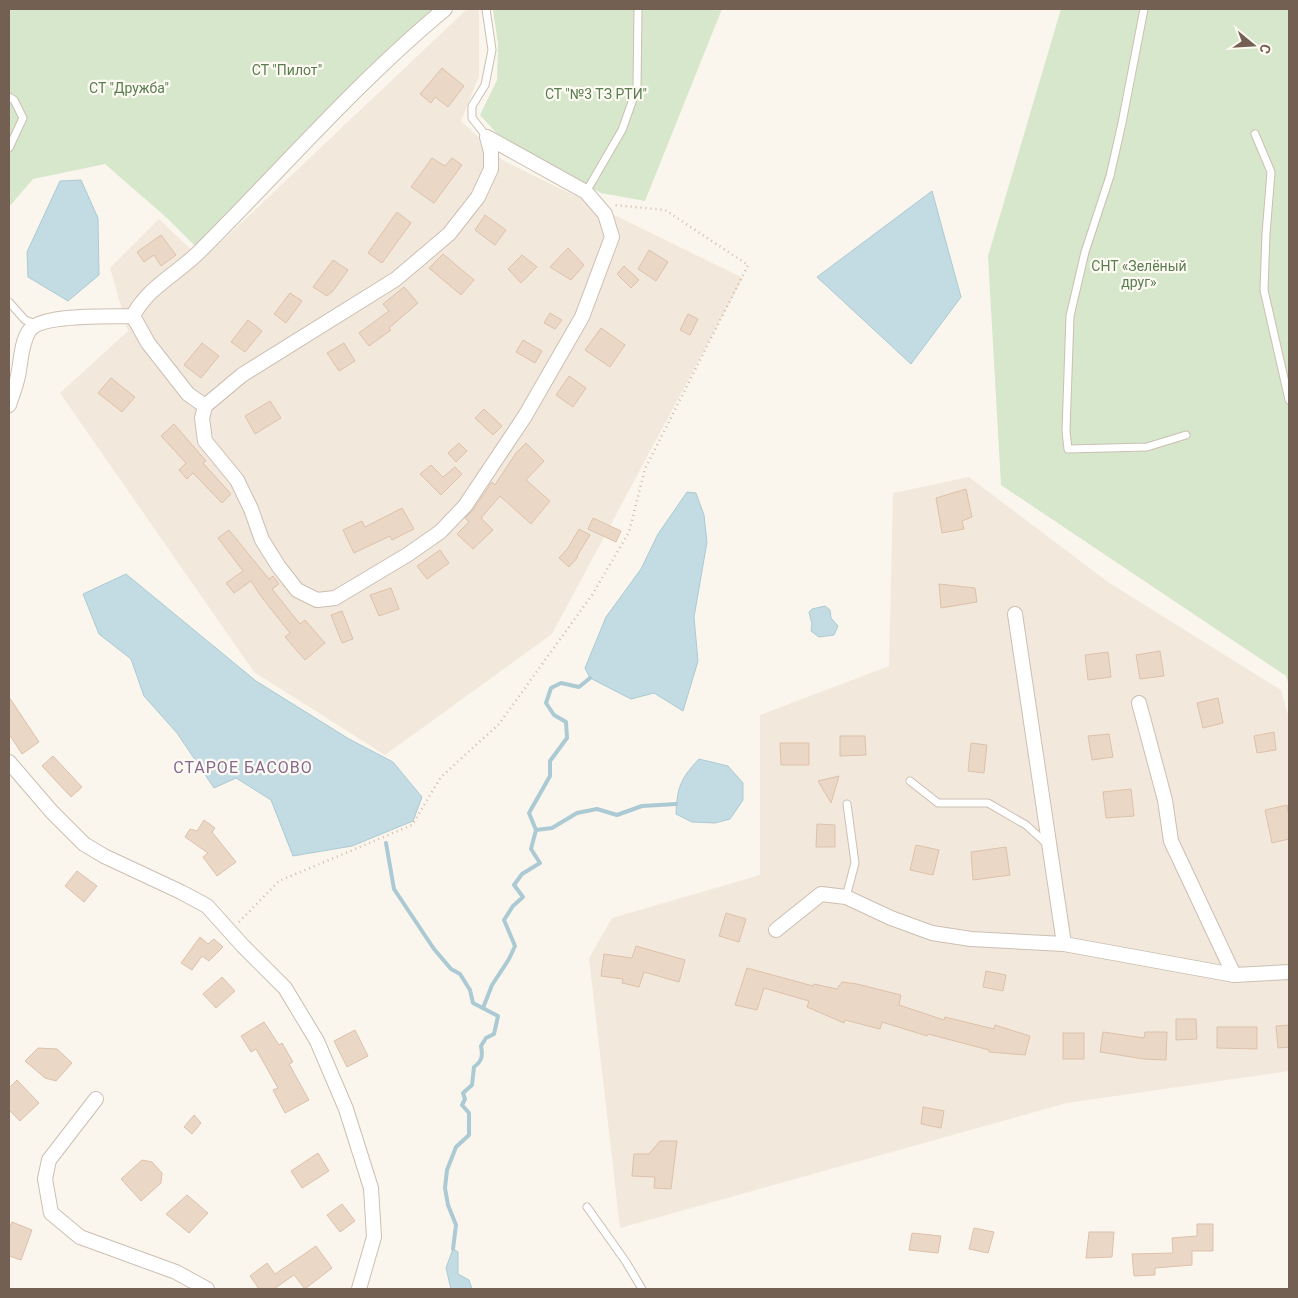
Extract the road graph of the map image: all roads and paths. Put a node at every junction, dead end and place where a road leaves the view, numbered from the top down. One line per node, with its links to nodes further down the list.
1 (445, 9): 12 (street)
2 (486, 9): 7 (lane)
3 (638, 9): 9 (lane)
4 (1144, 9): 17 (lane)
5 (9, 97): 8 (lane)
6 (1255, 134): 14 (lane)
7 (487, 137): 9 (street); 16 (street)
8 (9, 148)
9 (586, 192): 10 (street)
10 (596, 203): 16 (street); 26 (path)
11 (9, 302): 13 (lane)
12 (133, 316): 13 (street); 16 (street)
13 (36, 324): 15 (street)
14 (1289, 400)
15 (9, 405)
16 (205, 406)
17 (1186, 435)
18 (1015, 614): 23 (street)
19 (1139, 703): 29 (street)
20 (9, 762): 26 (street)
21 (910, 781): 23 (lane)
22 (847, 804): 24 (lane)
23 (1050, 846): 27 (street)
24 (846, 897): 25 (street); 27 (street)
25 (776, 930)
26 (230, 932): 33 (street)
27 (1064, 944): 29 (street)
28 (1289, 972): 29 (street)
29 (1234, 976)
30 (96, 1099): 32 (street)
31 (587, 1207): 34 (lane)
32 (207, 1289)
33 (359, 1289)
34 (642, 1289)

